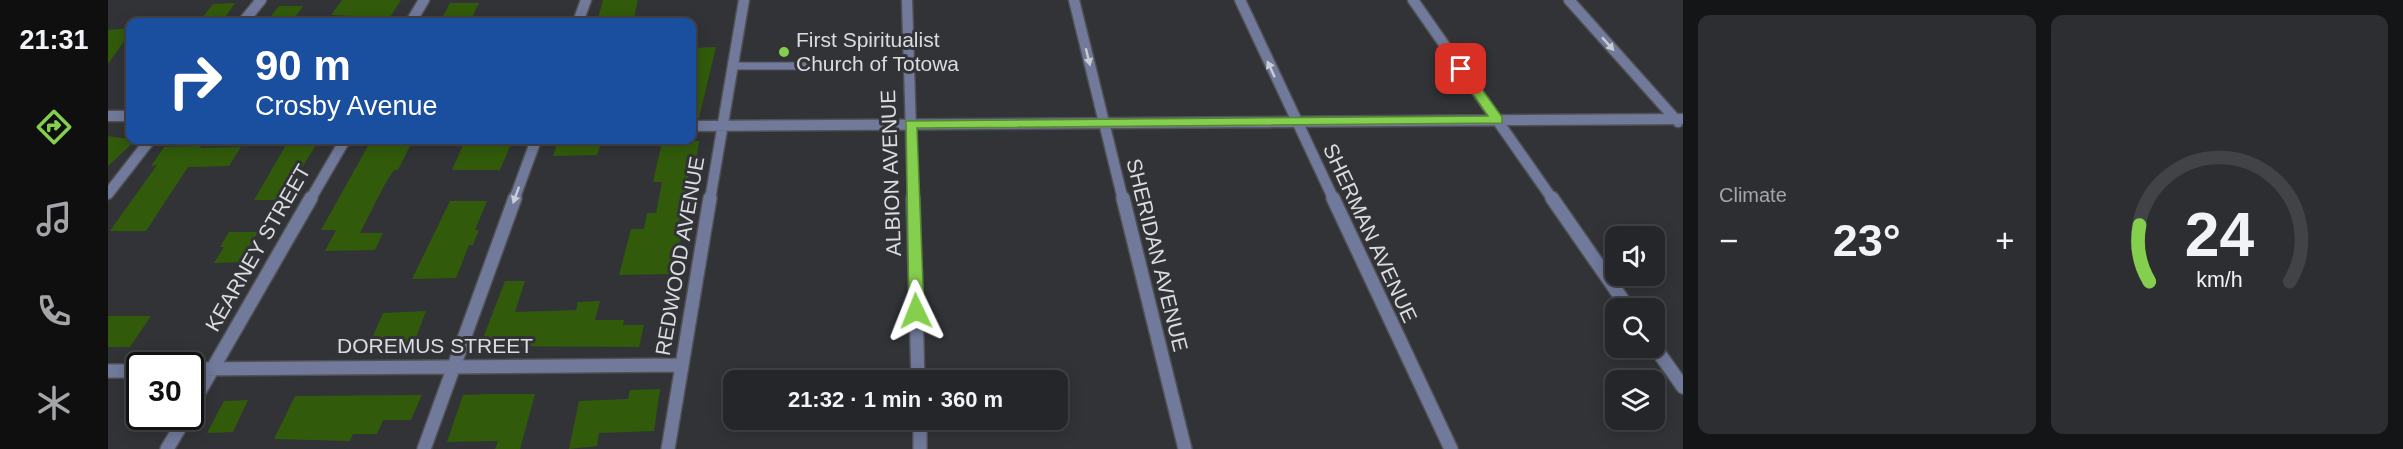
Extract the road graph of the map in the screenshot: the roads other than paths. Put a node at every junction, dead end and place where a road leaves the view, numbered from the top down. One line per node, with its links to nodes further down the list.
1 (261, 0): 10 (street)
2 (424, 0): 11 (street)
3 (586, 0): 12 (street)
4 (744, 0): 13 (street, REDWOOD AVENUE)
5 (907, 0): 21 (street, ALBION AVENUE)
6 (1074, 0): 18 (street, SHERIDAN AVENUE, one-way to 18)
7 (1239, 0): 19 (street, SHERMAN AVENUE, one-way to 7)
8 (1413, 0): 17 (street)
9 (1569, 0): 20 (street, one-way to 20)
10 (246, 18)
11 (413, 18)
12 (579, 18)
13 (733, 66): 14 (lane); 22 (street, REDWOOD AVENUE)
14 (804, 66)
15 (108, 116): 16 (street)
16 (126, 116)
17 (1498, 120): 19 (street); 20 (street); 28 (street)
18 (1105, 122): 19 (street); 21 (street); 45 (street, SHERIDAN AVENUE)
19 (1295, 122): 46 (street, SHERMAN AVENUE)
20 (1681, 122)
21 (911, 124): 22 (street); 34 (street, ALBION AVENUE)
22 (723, 125): 23 (street); 30 (street, REDWOOD AVENUE)
23 (696, 126)
24 (147, 144): 27 (street)
25 (343, 144): 33 (street, KEARNEY STREET)
26 (535, 144): 31 (street, one-way to 31)
27 (108, 194)
28 (1621, 298)
29 (1662, 358): 38 (street)
30 (681, 365): 31 (street, DOREMUS STREET); 43 (street, REDWOOD AVENUE)
31 (453, 367): 33 (street, DOREMUS STREET); 42 (street)
32 (204, 369): 33 (street, DOREMUS STREET)
33 (213, 369): 37 (street, KEARNEY STREET)
34 (918, 370)
35 (108, 371): 36 (street)
36 (126, 371)
37 (204, 384)
38 (1683, 387)
39 (178, 430): 41 (street)
40 (920, 430): 44 (street)
41 (167, 449)
42 (424, 449)
43 (668, 449)
44 (921, 449)
45 (1185, 449)
46 (1451, 449)

